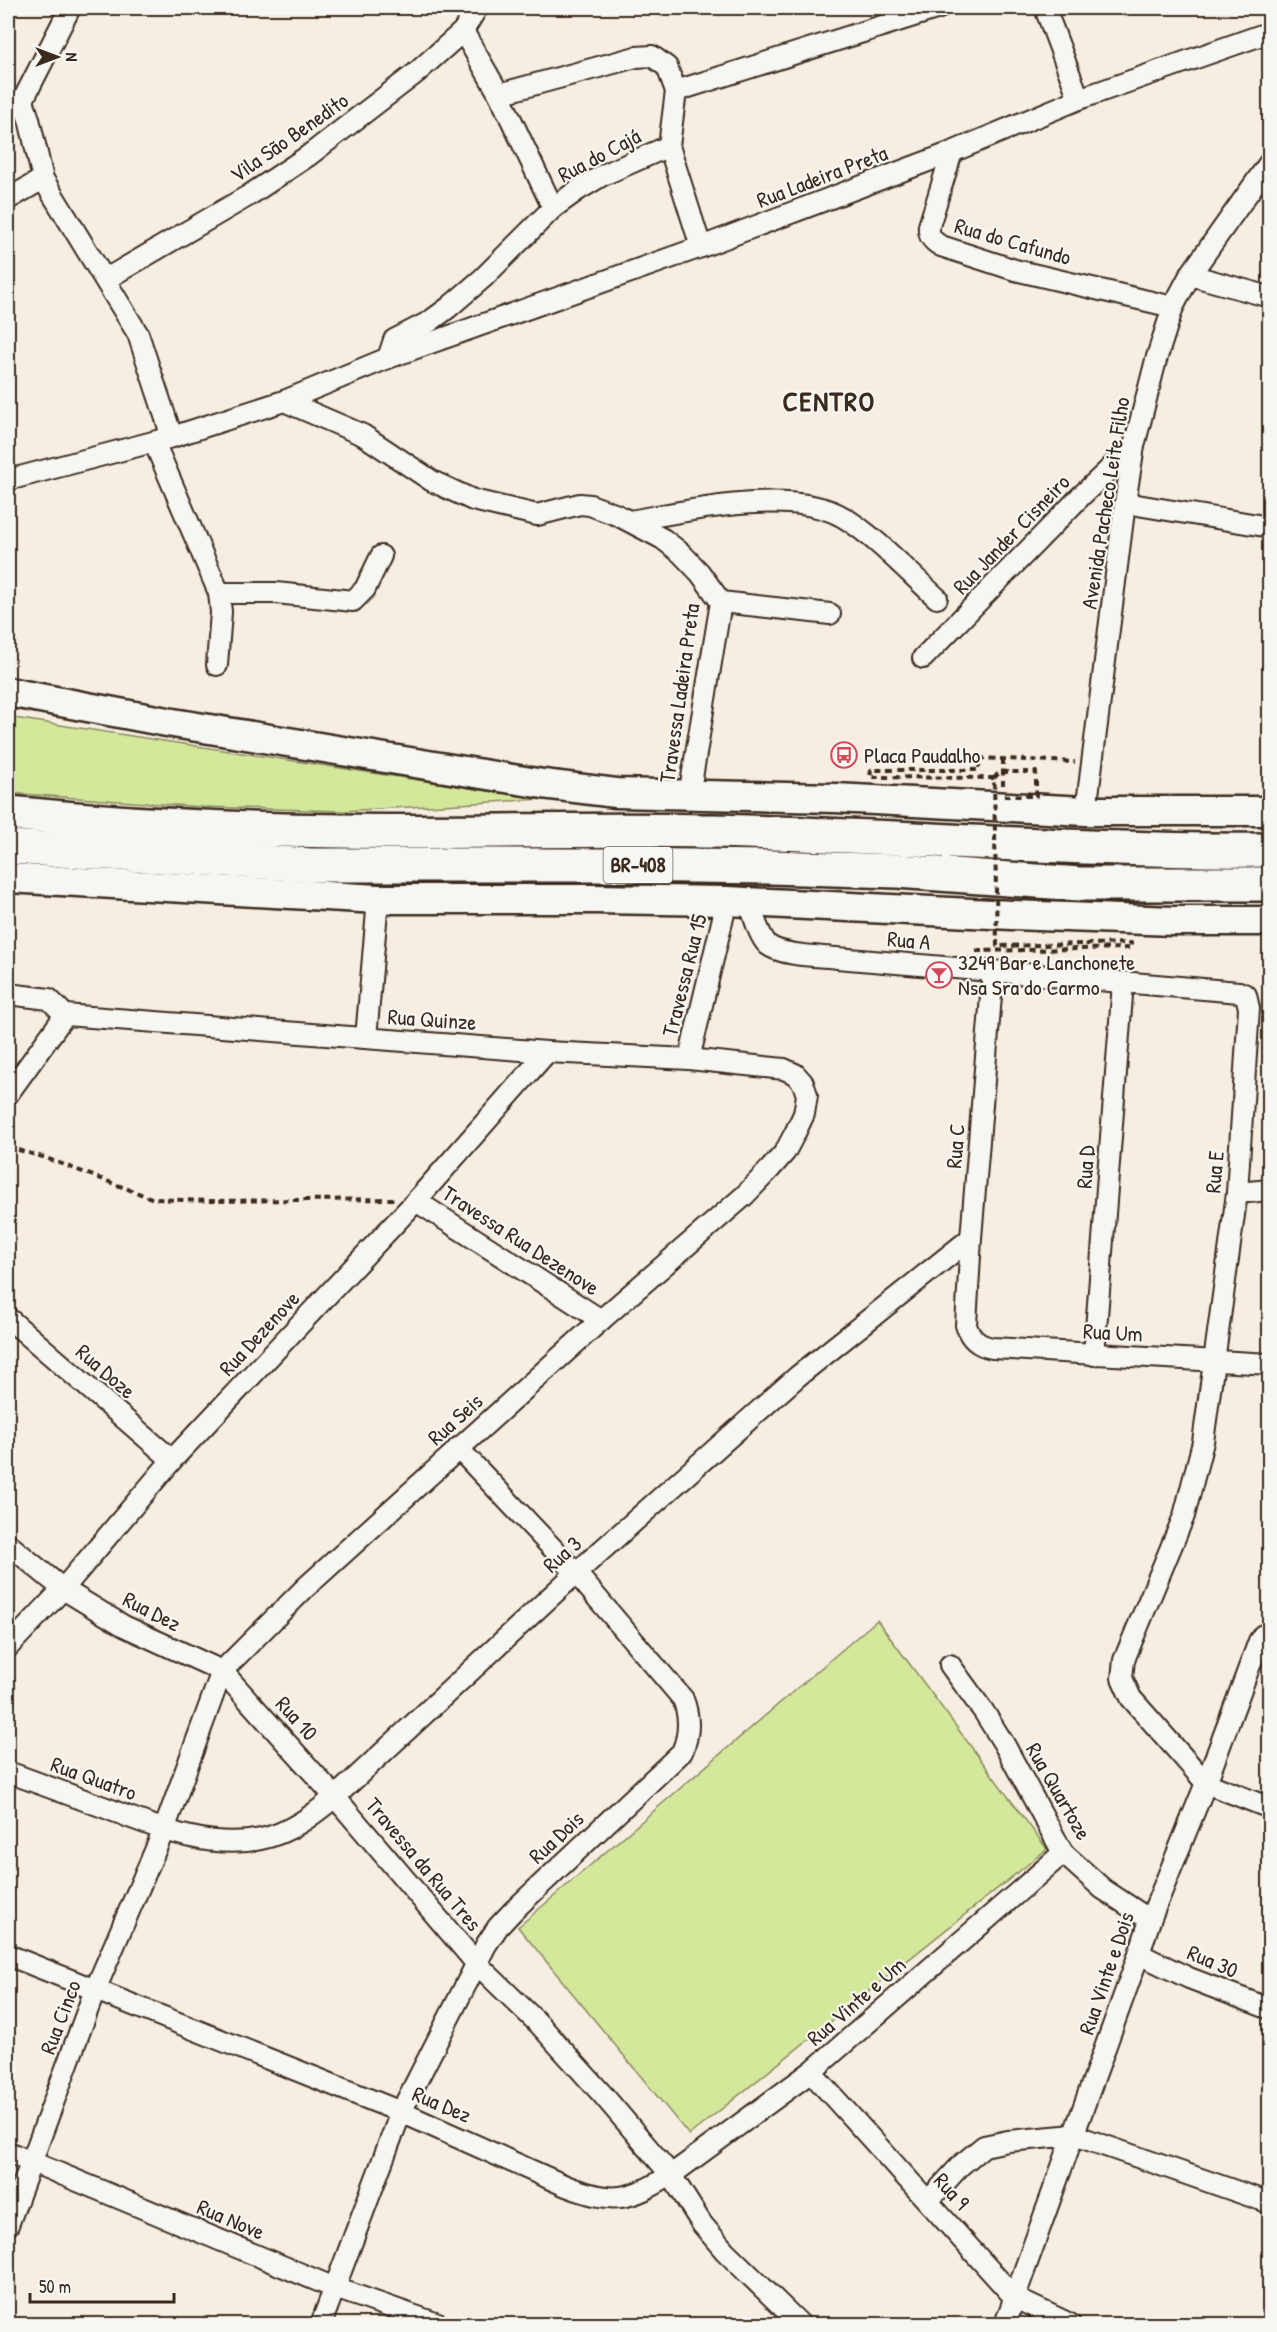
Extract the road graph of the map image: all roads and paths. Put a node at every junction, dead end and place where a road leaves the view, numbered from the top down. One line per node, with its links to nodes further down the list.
1 (70, 8): 13 (street)
2 (477, 8): 5 (street, Vila São Benedito)
3 (939, 8): 7 (street)
4 (1045, 8): 9 (street)
5 (463, 31): 8 (street); 18 (street, Vila São Benedito)
6 (1269, 32): 9 (street, Rua Ladeira Preta)
7 (676, 91): 8 (street); 10 (street)
8 (499, 94): 15 (street)
9 (1079, 99): 11 (street, Rua Ladeira Preta)
10 (669, 146): 15 (street, Rua do Cajá); 16 (street)
11 (952, 152): 16 (street, Rua Ladeira Preta); 20 (street, Rua do Cafundo)
12 (1269, 162): 17 (street, Avenida Pacheco Leite Filho)
13 (44, 179): 14 (street); 18 (street)
14 (8, 200)
15 (554, 208): 21 (street)
16 (701, 247): 21 (street, Rua Ladeira Preta)
17 (1190, 274): 19 (street); 20 (street, Avenida Pacheco Leite Filho)
18 (106, 279): 23 (street)
19 (1269, 297)
20 (1173, 307): 24 (street, Avenida Pacheco Leite Filho)
21 (388, 358): 22 (street, Rua Ladeira Preta)
22 (284, 401): 23 (street); 27 (street, Travessa Ladeira Preta)
23 (163, 439): 25 (street); 30 (street)
24 (1134, 446): 26 (street, Avenida Pacheco Leite Filho); 34 (street, Rua Jander Cisneiro)
25 (8, 480)
26 (1125, 503): 28 (street); 38 (street, Avenida Pacheco Leite Filho)
27 (630, 521): 31 (street); 32 (street, Travessa Ladeira Preta)
28 (1269, 527)
29 (381, 556): 30 (street)
30 (219, 593): 35 (street)
31 (937, 598)
32 (721, 602): 33 (street); 40 (street, Travessa Ladeira Preta)
33 (830, 614)
34 (923, 658)
35 (217, 665)
36 (8, 692): 40 (main road)
37 (1003, 759): 38 (path); 39 (path, bridge); 39 (path, bridge)
38 (1092, 763): 41 (street, Avenida Pacheco Leite Filho)
39 (994, 778): 51 (path, bridge)
40 (689, 796): 41 (main road)
41 (1086, 811): 42 (main road)
42 (1269, 811)
43 (8, 813): 45 (highway, BR-408)
44 (8, 847): 47 (highway, BR-408)
45 (1269, 850)
46 (8, 878): 48 (main road)
47 (1269, 884)
48 (378, 899): 49 (main road); 57 (street)
49 (738, 902): 50 (main road); 52 (street, Rua A); 59 (street, Travessa Rua 15)
50 (1269, 921)
51 (976, 951)
52 (993, 972): 53 (street, Rua A); 66 (street, Rua C)
53 (1123, 983): 54 (street, Rua A); 70 (street, Rua D)
54 (1239, 992): 64 (street, Rua E)
55 (8, 994): 56 (street)
56 (65, 1015): 57 (street, Rua Quinze); 61 (street)
57 (366, 1038): 58 (street, Rua Quinze)
58 (547, 1052): 59 (street, Rua Quinze); 65 (street, Rua Dezenove)
59 (689, 1059): 60 (street, Rua Quinze)
60 (795, 1074): 68 (street, Rua Seis)
61 (8, 1094)
62 (8, 1147): 65 (path)
63 (1269, 1190): 64 (street)
64 (1237, 1193): 71 (street, Rua E)
65 (416, 1201): 68 (street, Travessa Rua Dezenove); 74 (street, Rua Dezenove)
66 (971, 1238): 69 (street, Rua C); 76 (street, Rua 3)
67 (8, 1318): 74 (street, Rua Doze)
68 (600, 1320): 73 (street, Rua Seis)
69 (966, 1325): 70 (street, Rua Um)
70 (1094, 1355): 71 (street, Rua Um)
71 (1213, 1361): 72 (street, Rua Um); 83 (street, Rua E)
72 (1269, 1364)
73 (458, 1448): 76 (street, Rua Dois); 81 (street, Rua Seis)
74 (172, 1460): 77 (street, Rua Dezenove)
75 (8, 1544): 77 (street, Rua Dez)
76 (576, 1573): 84 (street, Rua 3); 91 (street, Rua Dois)
77 (63, 1588): 79 (street, Rua Dezenove); 81 (street, Rua Dez)
78 (1264, 1637): 83 (street, Rua Vinte e Dois)
79 (8, 1647)
80 (950, 1665): 87 (street, Rua Quartoze)
81 (222, 1671): 84 (street, Rua 10); 86 (street, Rua Seis)
82 (8, 1772): 86 (street, Rua Quatro)
83 (1206, 1783): 85 (street); 88 (street, Rua Vinte e Dois)
84 (335, 1797): 86 (street, Rua 3); 91 (street, Travessa da Rua Tres)
85 (1269, 1808)
86 (164, 1830): 92 (street, Rua Cinco)
87 (1063, 1852): 88 (street, Rua Quartoze); 94 (street, Rua Vinte e Um)
88 (1150, 1920): 89 (street, Rua Vinte e Dois)
89 (1139, 1954): 93 (street, Rua 30); 96 (street, Rua Vinte e Dois)
90 (8, 1955): 92 (street, Rua Dez)
91 (476, 1963): 95 (street, Rua Dois); 99 (street, Travessa da Rua Tres)
92 (95, 1990): 95 (street, Rua Dez); 98 (street, Rua Cinco)
93 (1269, 2009)
94 (811, 2072): 99 (street, Rua Vinte e Um); 100 (street, Rua 9)
95 (401, 2112): 99 (street, Rua Dez); 103 (street, Rua Dois)
96 (1074, 2135): 100 (street); 101 (street); 104 (street, Rua Vinte e Dois)
97 (8, 2152): 98 (street, Rua Nove)
98 (31, 2162): 102 (street, Rua Cinco); 103 (street, Rua Nove)
99 (671, 2175): 107 (street)
100 (928, 2201): 104 (street, Rua 9)
101 (1269, 2203)
102 (8, 2224)
103 (335, 2288): 105 (street, Rua Dois); 106 (street, Rua Nove)
104 (1015, 2298): 108 (street, Rua Vinte e Dois); 109 (street, Rua 9)
105 (321, 2325)
106 (438, 2325)
107 (800, 2325)
108 (1005, 2325)
109 (1070, 2325)

